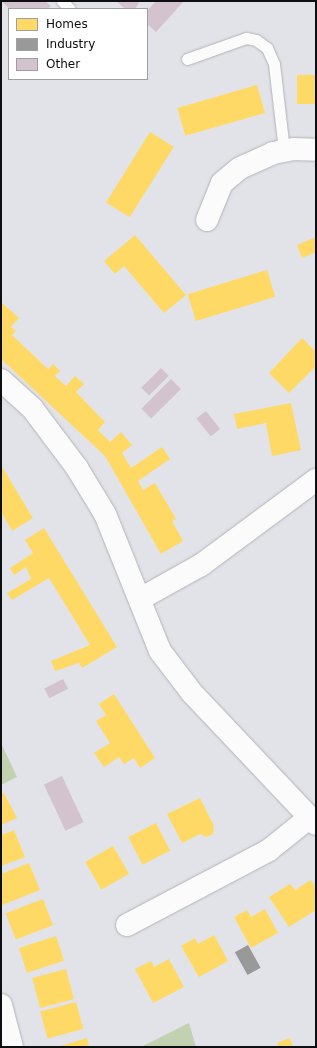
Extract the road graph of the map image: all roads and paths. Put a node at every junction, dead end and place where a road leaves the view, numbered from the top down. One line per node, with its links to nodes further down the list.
1 (187, 59): 3 (lane)
2 (316, 150): 3 (street)
3 (284, 151): 4 (street)
4 (207, 220)
5 (1, 380): 7 (street)
6 (316, 480): 7 (street)
7 (140, 599): 8 (street)
8 (313, 821): 9 (street)
9 (127, 925)
10 (1, 1005): 11 (street)
11 (12, 1047)

